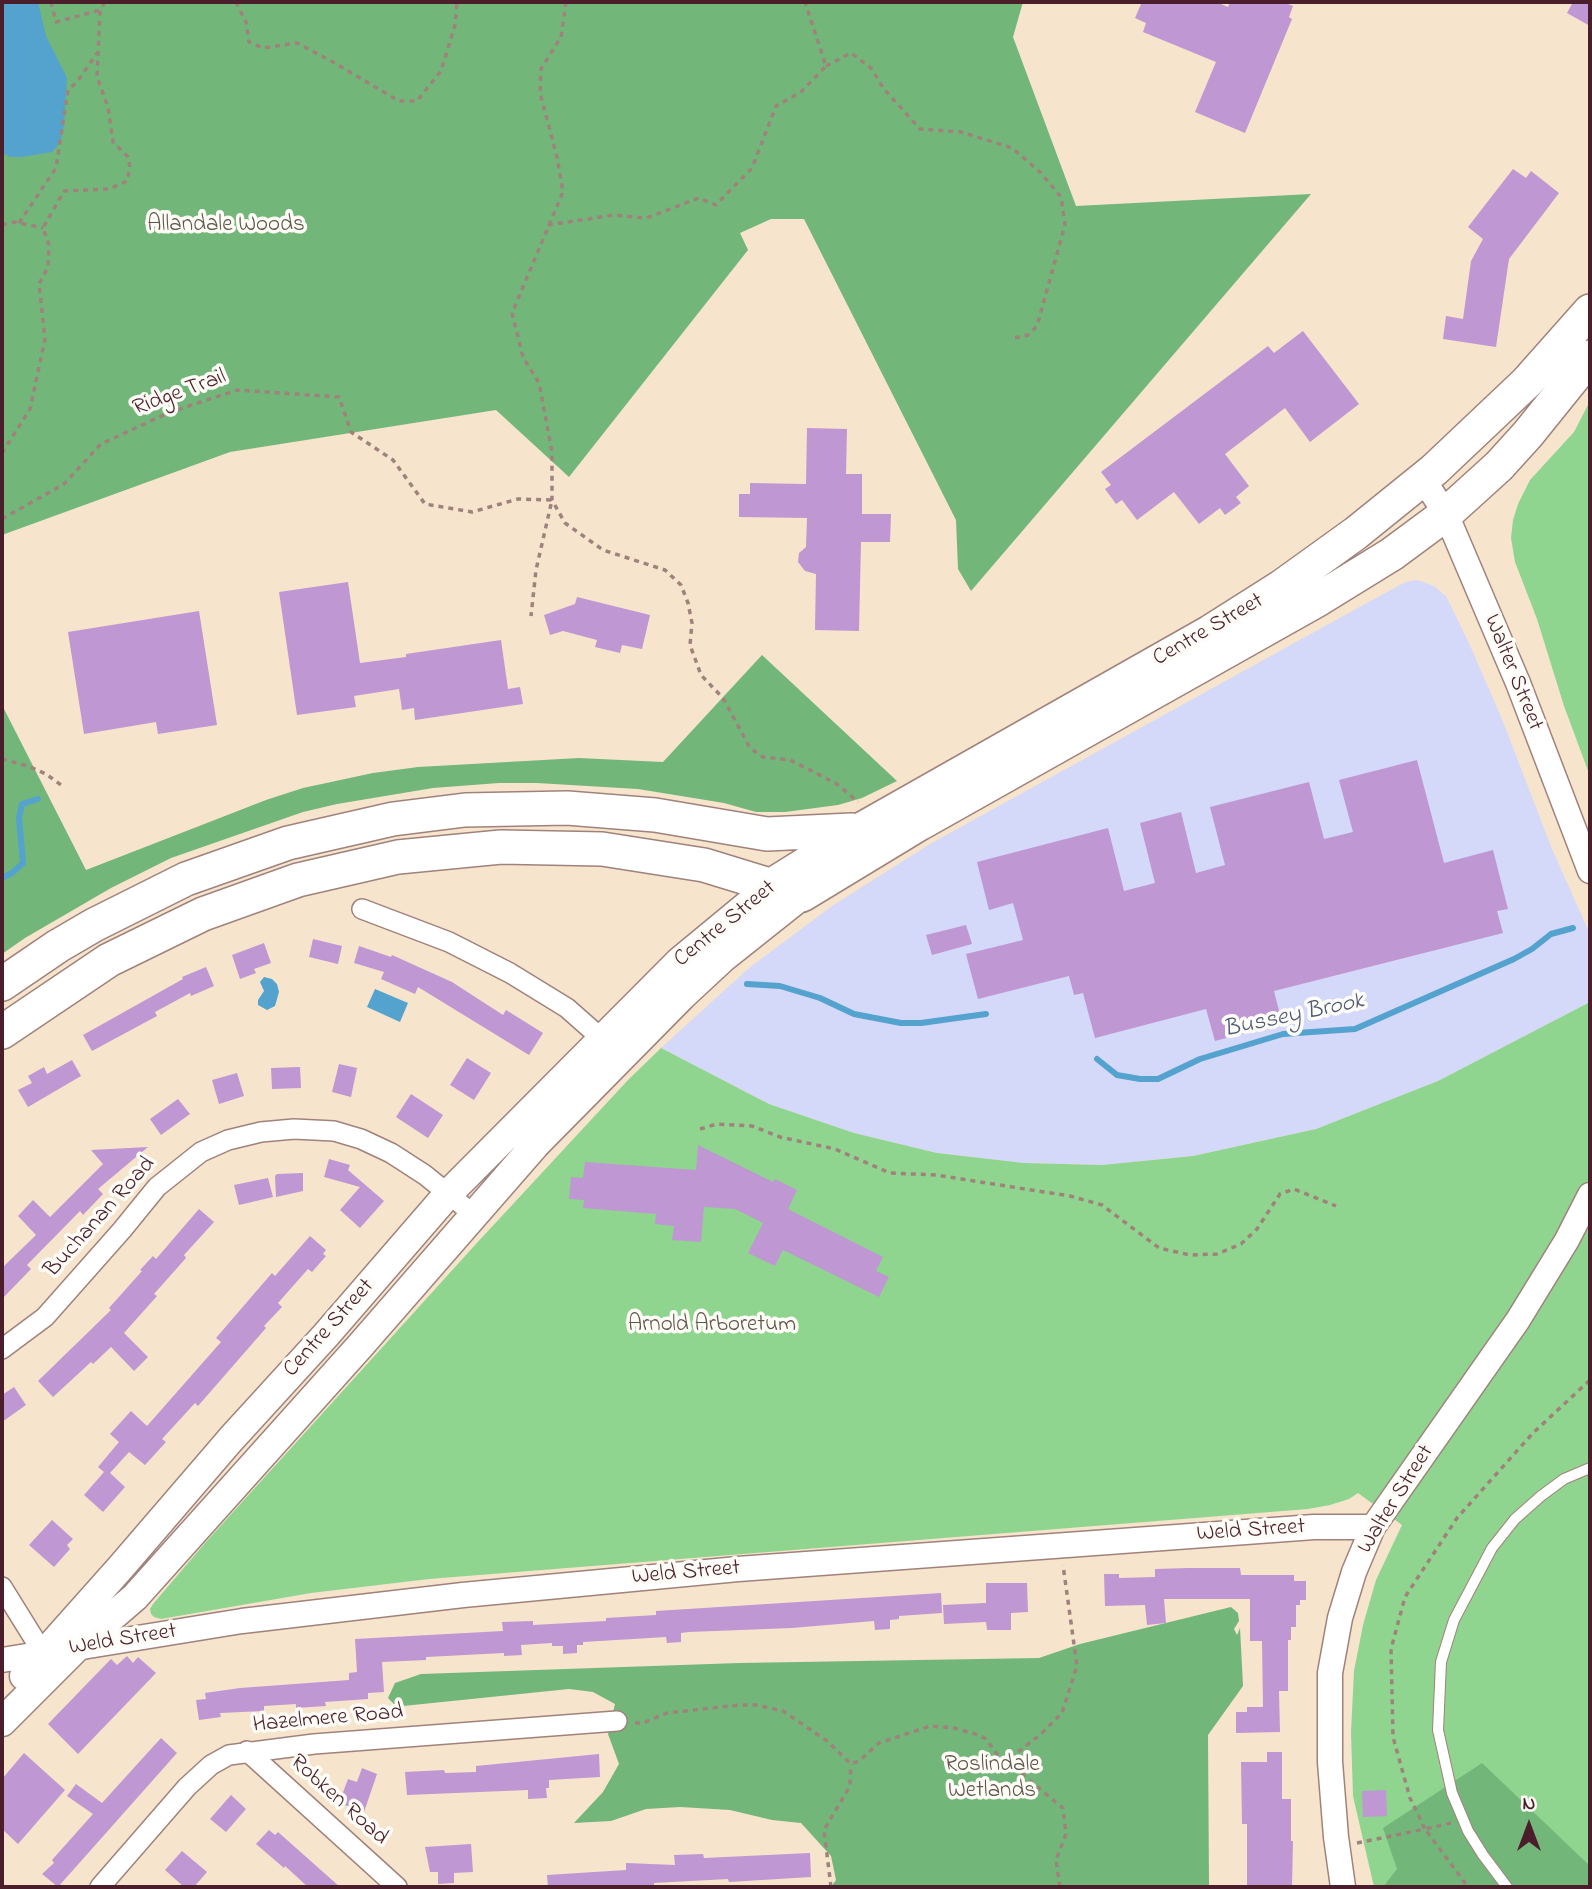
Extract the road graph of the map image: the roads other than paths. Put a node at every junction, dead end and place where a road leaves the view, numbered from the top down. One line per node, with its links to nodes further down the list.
1 (1590, 311): 3 (highway, Centre Street)
2 (1590, 357): 4 (highway, Centre Street)
3 (1423, 480): 4 (street, Walter Street); 5 (highway, Centre Street)
4 (1446, 514): 6 (street, Walter Street); 7 (highway, Centre Street)
5 (860, 816): 7 (highway, Centre Street); 9 (highway)
6 (1590, 871)
7 (787, 890): 10 (highway); 12 (main road, Centre Street)
8 (362, 909): 12 (street)
9 (5, 982): 10 (highway)
10 (30, 1012): 11 (highway)
11 (2, 1032)
12 (612, 1048): 13 (main road, Centre Street); 15 (main road, Centre Street)
13 (448, 1194): 15 (street, Buchanan Road); 16 (main road, Centre Street); 18 (street, Buchanan Road)
14 (1590, 1195): 20 (street, Walter Street)
15 (472, 1214): 17 (main road, Centre Street)
16 (336, 1324): 17 (main road); 21 (main road, Centre Street)
17 (359, 1346): 22 (main road, Centre Street)
18 (2, 1349)
19 (1590, 1468): 34 (lane)
20 (1373, 1527): 24 (street, Weld Street); 33 (street, Walter Street)
21 (130, 1557): 22 (main road); 26 (main road, Centre Street)
22 (152, 1577): 24 (main road, Centre Street)
23 (2, 1587): 26 (street)
24 (77, 1647): 26 (main road, Centre Street)
25 (2, 1660): 26 (street, Weld Street)
26 (50, 1661): 27 (main road, Centre Street); 29 (main road, Centre Street)
27 (2, 1706)
28 (617, 1721): 30 (street, Hazelmere Road)
29 (2, 1722)
30 (247, 1751): 31 (street, Hazelmere Road); 32 (street, Robken Road)
31 (100, 1887)
32 (397, 1887)
33 (1343, 1887)
34 (1507, 1887)

